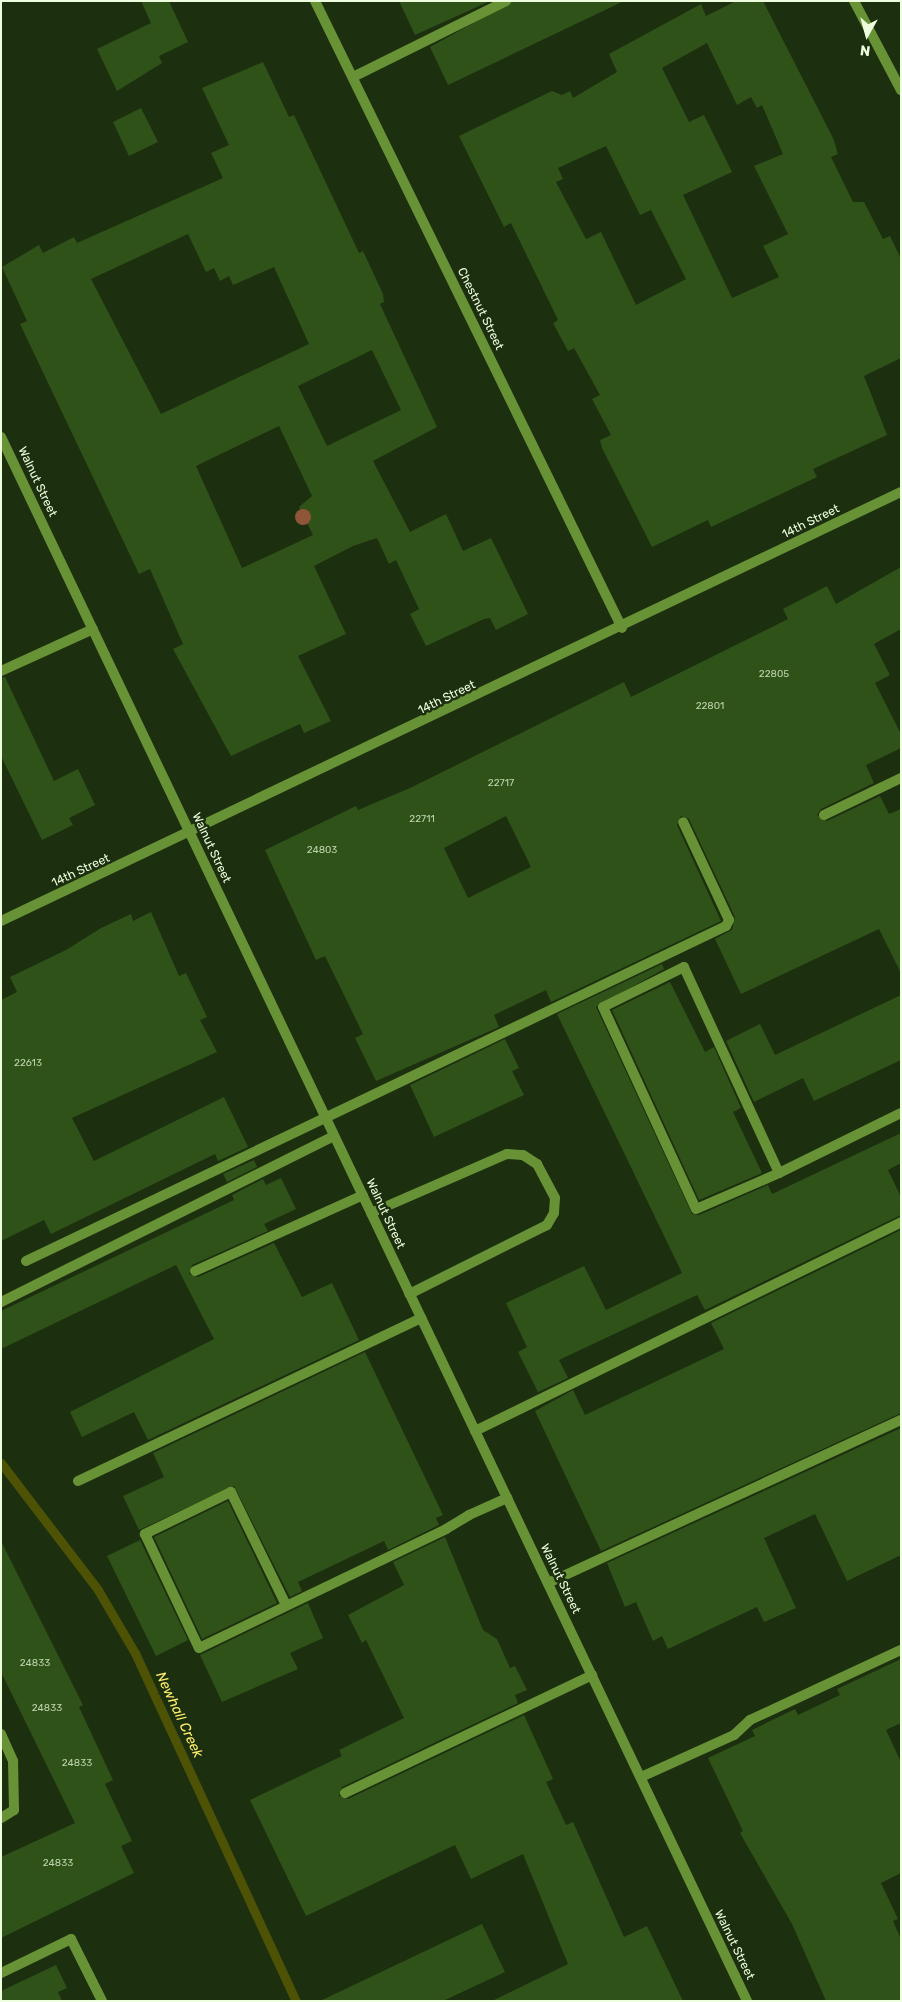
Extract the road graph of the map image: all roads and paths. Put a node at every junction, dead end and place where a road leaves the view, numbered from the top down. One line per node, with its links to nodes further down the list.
1 (315, 1): 4 (street, Chestnut Street)
2 (506, 1): 4 (street)
3 (854, 1): 5 (street)
4 (353, 77): 8 (street, Chestnut Street)
5 (901, 90)
6 (1, 437): 9 (street, Walnut Street)
7 (901, 492): 8 (street, 14th Street)
8 (622, 628): 14 (street, 14th Street)
9 (93, 629): 10 (street); 14 (street, Walnut Street)
10 (1, 671)
11 (901, 778): 12 (street)
12 (824, 815)
13 (683, 822): 17 (street)
14 (190, 834): 15 (street, 14th Street); 17 (street, Walnut Street)
15 (1, 921)
16 (901, 1113): 19 (street)
17 (324, 1116): 18 (street, Walnut Street); 23 (street)
18 (334, 1136): 20 (street, Walnut Street); 26 (street)
19 (779, 1173): 19 (street)
20 (363, 1195): 21 (street, Walnut Street); 24 (street)
21 (371, 1213): 25 (street, Walnut Street); 25 (street)
22 (901, 1222): 29 (street)
23 (26, 1261)
24 (195, 1271)
25 (410, 1294): 27 (street, Walnut Street)
26 (1, 1302)
27 (421, 1318): 29 (street, Walnut Street); 30 (street)
28 (901, 1420): 32 (street)
29 (475, 1431): 31 (street, Walnut Street)
30 (78, 1482)
31 (507, 1498): 32 (street, Walnut Street); 33 (street)
32 (548, 1583): 35 (street, Walnut Street)
33 (286, 1606): 33 (street)
34 (901, 1650): 37 (street)
35 (592, 1676): 37 (street, Walnut Street); 38 (street)
36 (1, 1734): 39 (street)
37 (640, 1777): 42 (street, Walnut Street)
38 (345, 1793)
39 (1, 1818)
40 (1, 1973): 41 (street)
41 (102, 2001)
42 (747, 2001)

